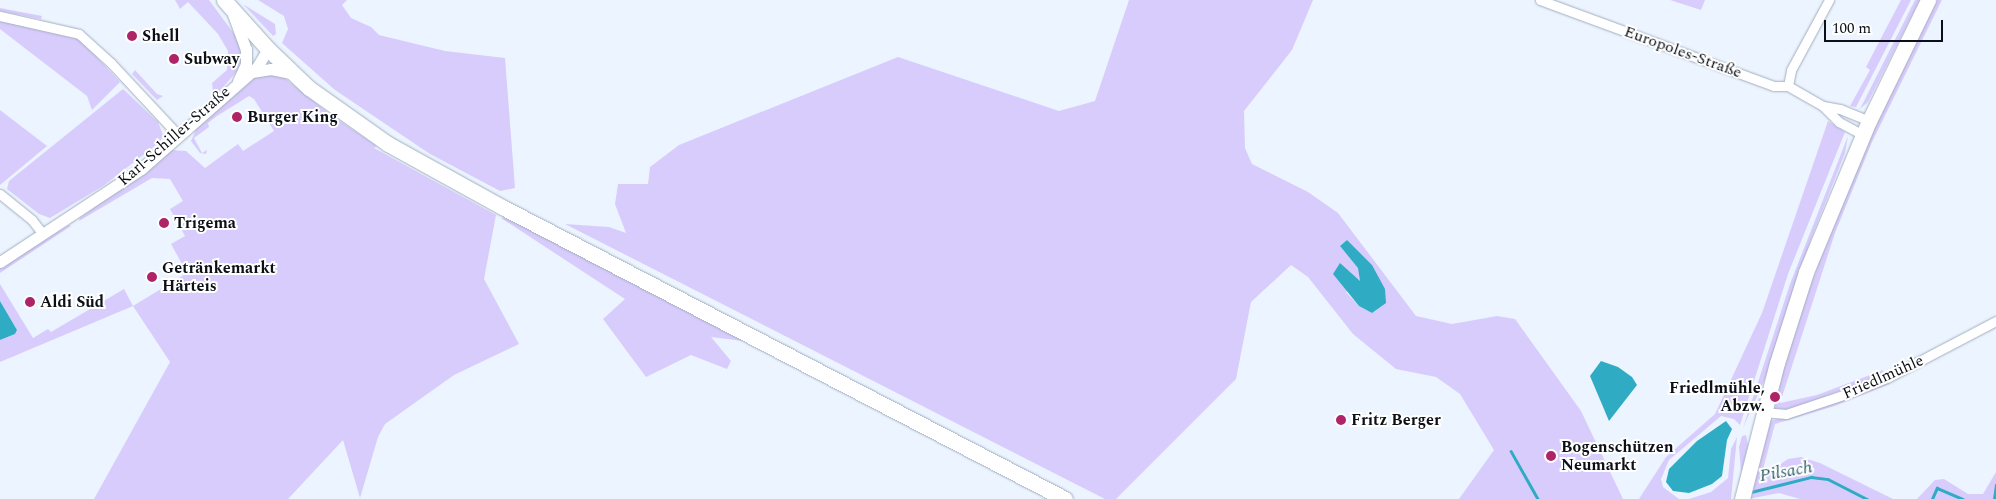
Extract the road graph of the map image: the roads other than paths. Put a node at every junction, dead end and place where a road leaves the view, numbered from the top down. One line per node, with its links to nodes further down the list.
1 (1540, 0): 9 (street, Europoles-Straße)
2 (1829, 0): 9 (street)
3 (1928, 0): 11 (main road)
4 (227, 4): 6 (main road); 7 (street)
5 (0, 16): 12 (street)
6 (268, 50): 7 (street); 8 (main road)
7 (247, 69): 8 (street); 12 (street, Karl-Schiller-Straße)
8 (294, 74): 18 (main road)
9 (1788, 86): 10 (street, Europoles-Straße)
10 (1823, 106): 11 (street, Europoles-Straße); 11 (street, Europoles-Straße)
11 (1866, 128): 17 (main road)
12 (179, 136): 14 (street, Karl-Schiller-Straße)
13 (0, 194): 14 (street)
14 (43, 234): 15 (street, Karl-Schiller-Straße)
15 (0, 262)
16 (1996, 320): 17 (street, Friedlmühle)
17 (1763, 412): 19 (main road)
18 (1065, 499)
19 (1742, 499)

